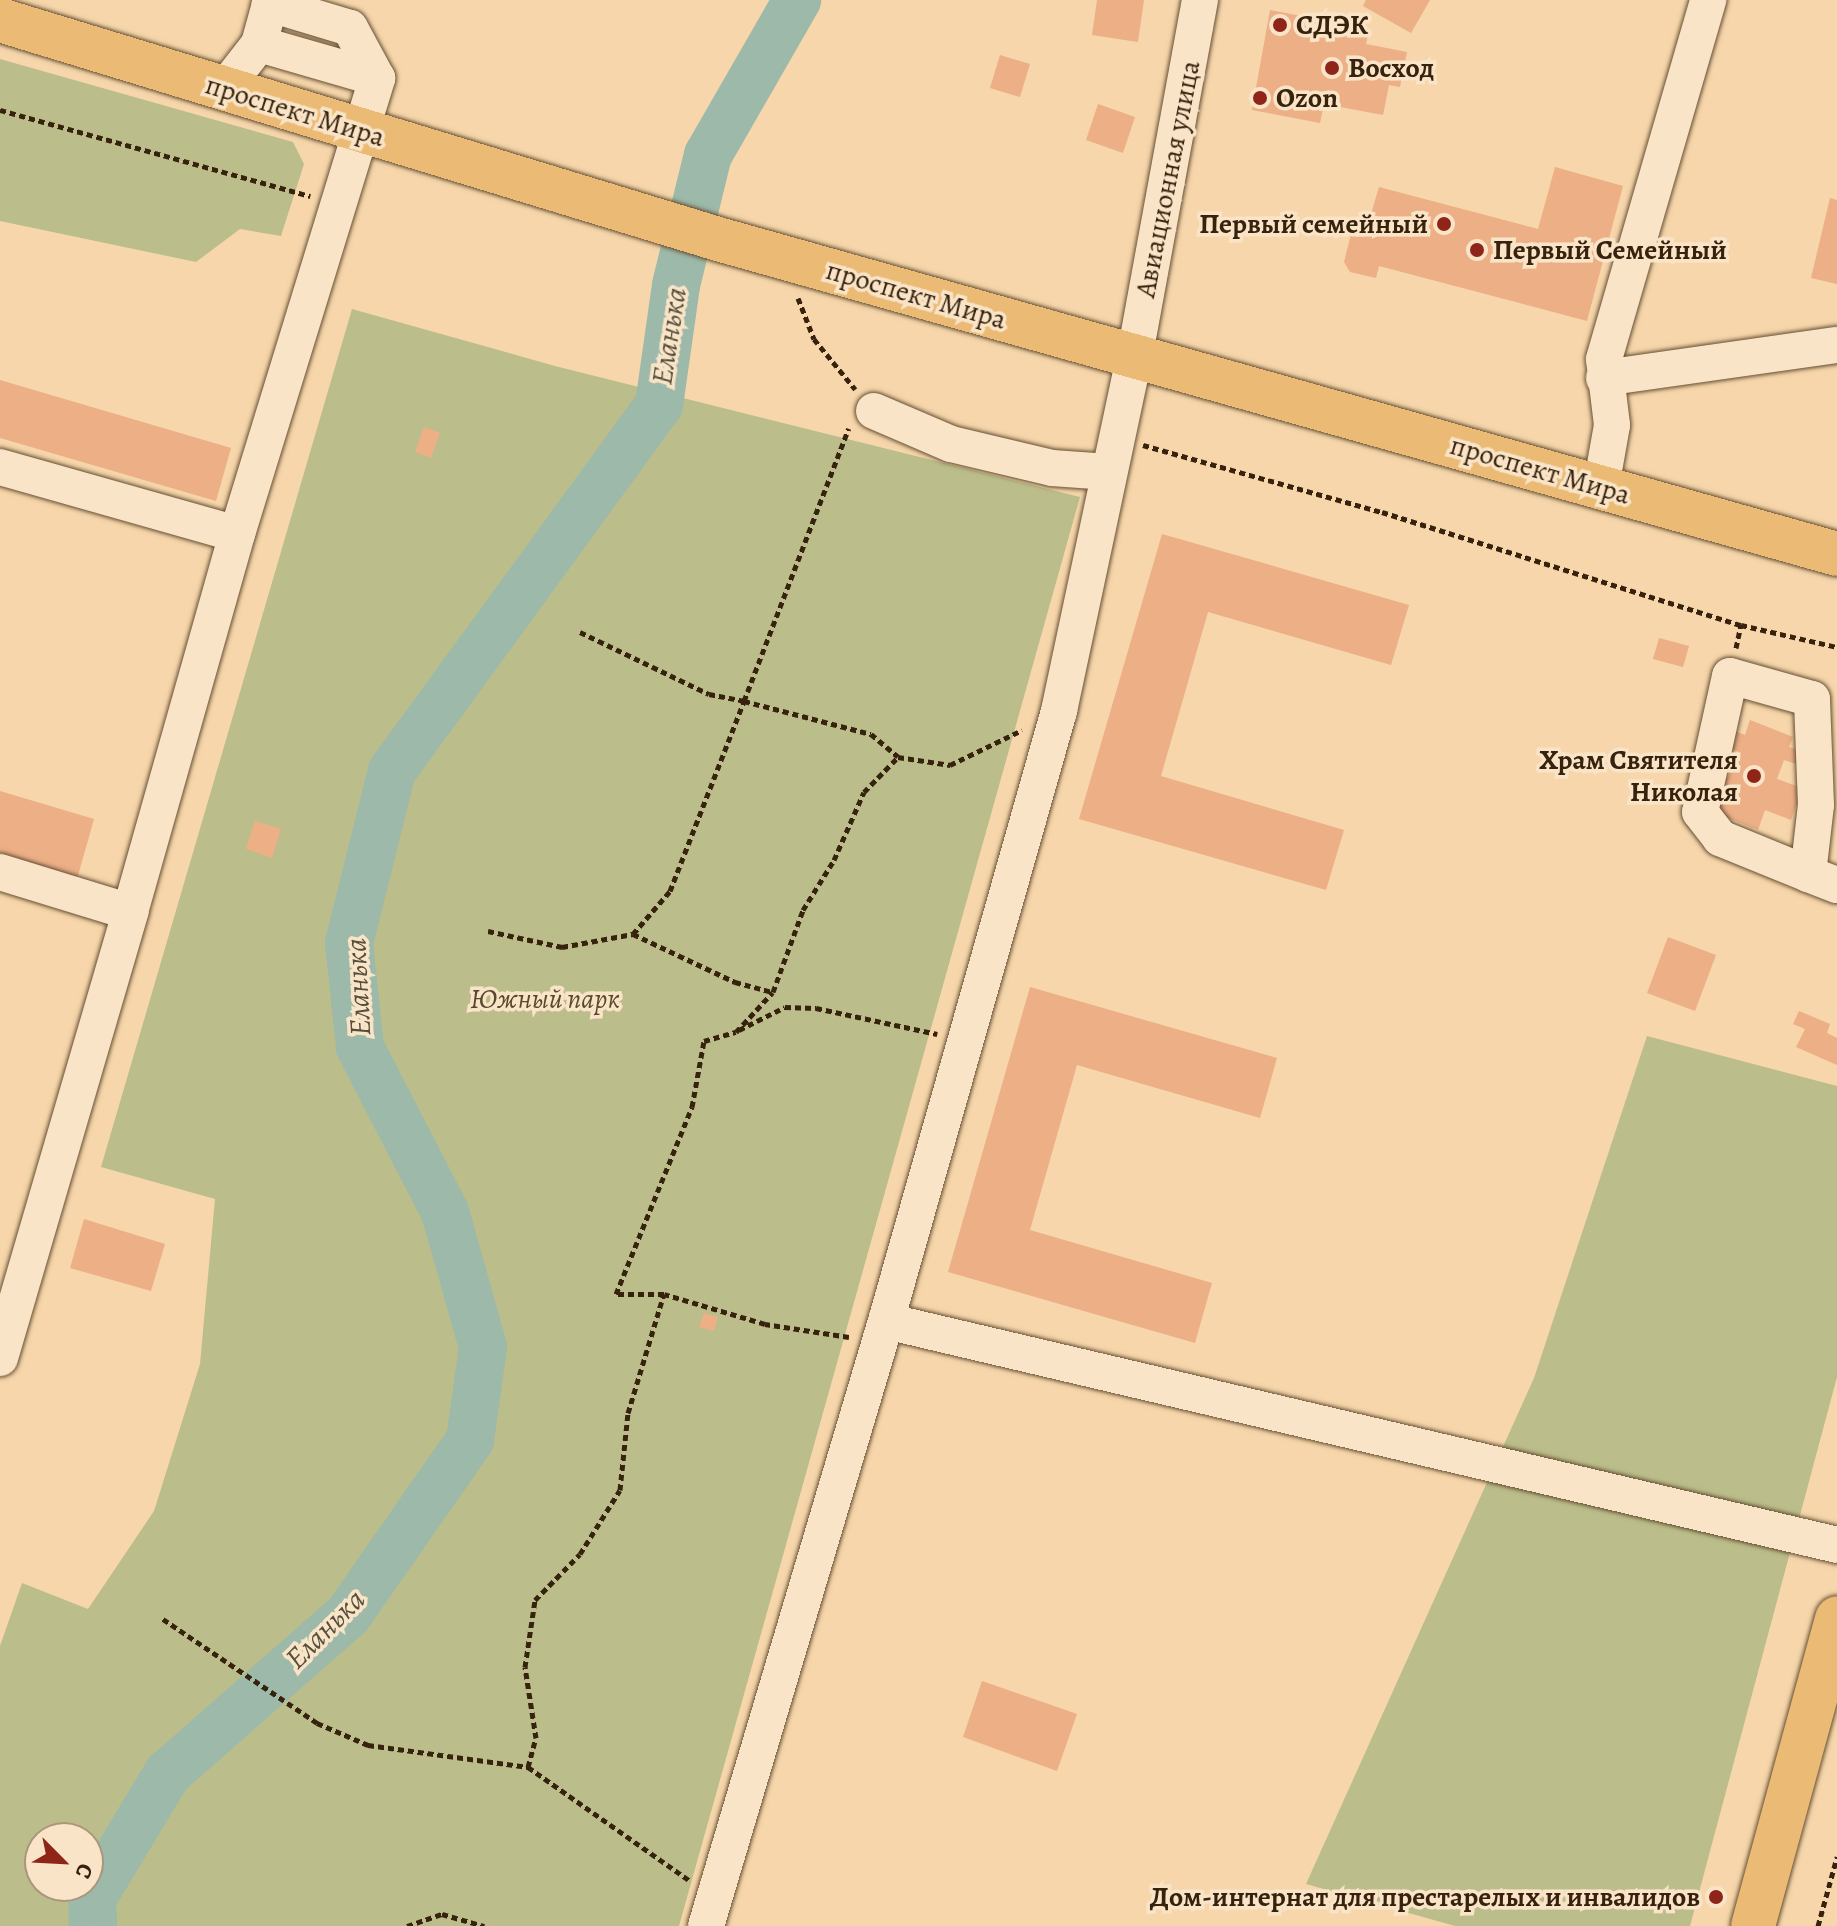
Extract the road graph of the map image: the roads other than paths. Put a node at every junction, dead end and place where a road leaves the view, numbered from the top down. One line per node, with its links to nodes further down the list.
1 (1200, 0): 7 (street, Авиационная улица)
2 (1708, 0): 8 (street)
3 (0, 20): 4 (main road, проспект Мира)
4 (224, 89): 5 (main road, проспект Мира); 5 (street)
5 (363, 131): 7 (main road, проспект Мира); 13 (street)
6 (1837, 345): 8 (street)
7 (1134, 358): 10 (street, Авиационная улица); 12 (main road, проспект Мира)
8 (1604, 378): 12 (street)
9 (874, 411): 10 (street)
10 (1113, 457): 18 (street, Авиационная улица)
11 (0, 467): 13 (street)
12 (1601, 487): 14 (main road, проспект Мира)
13 (237, 534): 17 (street)
14 (1837, 554)
15 (0, 872): 17 (street)
16 (1823, 880): 16 (street)
17 (130, 912): 19 (street)
18 (883, 1332): 20 (street); 22 (street, Авиационная улица)
19 (0, 1358)
20 (1837, 1545)
21 (1837, 1618): 23 (main road)
22 (706, 1926)
23 (1753, 1926)

